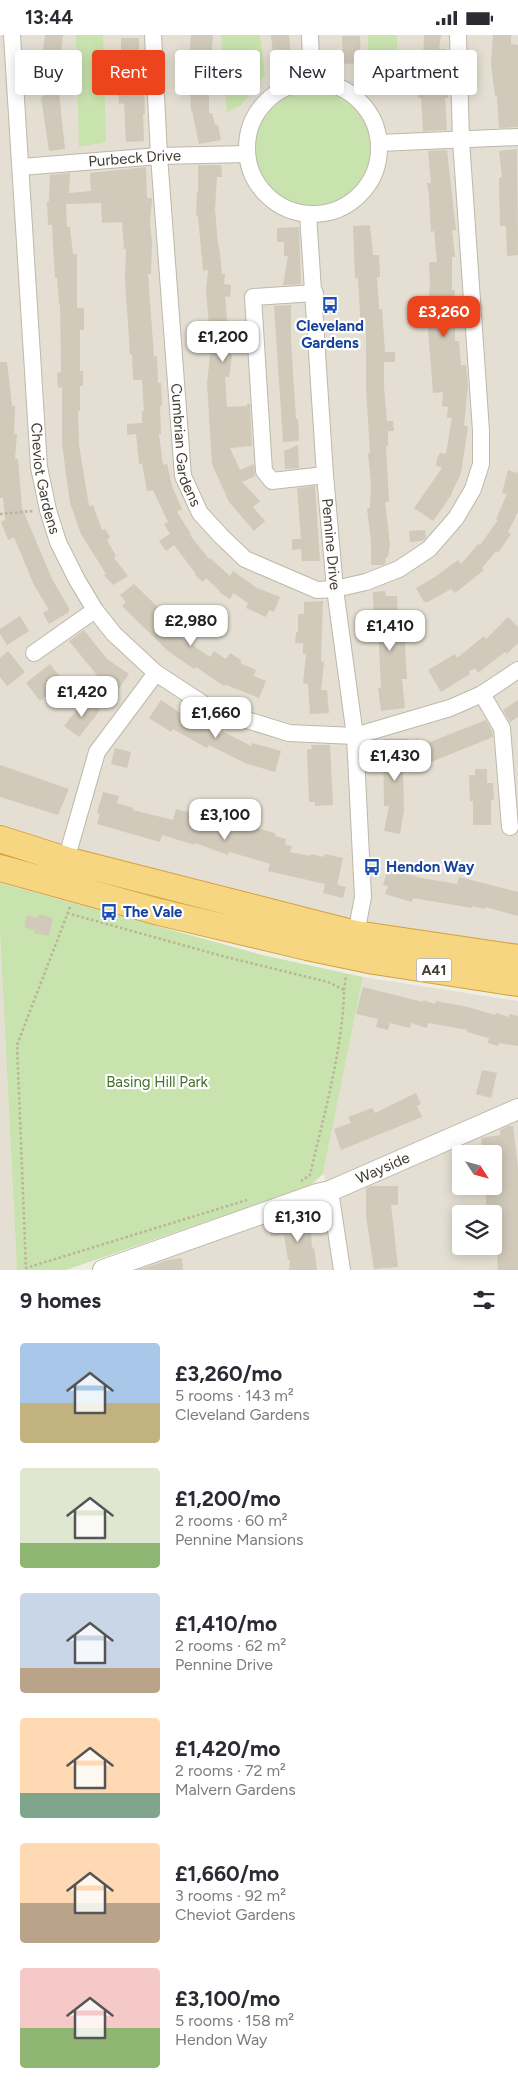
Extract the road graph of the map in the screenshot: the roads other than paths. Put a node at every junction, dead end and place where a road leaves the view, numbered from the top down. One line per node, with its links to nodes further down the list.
1 (12, 35): 13 (street, Cheviot Gardens)
2 (153, 35): 12 (street, Cumbrian Gardens)
3 (310, 35): 5 (street)
4 (458, 35): 9 (street)
5 (311, 50)
6 (344, 90): 10 (street)
7 (274, 95): 11 (street)
8 (518, 137): 9 (street)
9 (461, 140): 10 (street); 17 (street)
10 (379, 143): 14 (street)
11 (247, 154): 12 (street, Purbeck Drive); 14 (street)
12 (160, 156): 13 (street, Purbeck Drive); 17 (street, Cumbrian Gardens)
13 (21, 167): 18 (street, Cheviot Gardens)
14 (308, 214): 15 (street, Pennine Drive)
15 (315, 293): 16 (street, Pennine Drive); 16 (street)
16 (325, 475): 17 (street, Pennine Drive)
17 (335, 589): 23 (street, Pennine Drive)
18 (95, 610): 19 (street); 21 (street, Cheviot Gardens)
19 (34, 653)
20 (518, 670): 22 (street, Cheviot Gardens)
21 (156, 673): 23 (street, Cheviot Gardens); 26 (street)
22 (482, 694): 23 (street, Cheviot Gardens); 24 (street)
23 (355, 736): 28 (street, Pennine Drive)
24 (510, 827)
25 (0, 839): 26 (highway, A41)
26 (66, 860): 28 (highway, A41)
27 (0, 868): 28 (highway, A41)
28 (351, 953): 29 (highway, A41); 30 (highway, A41)
29 (518, 958)
30 (518, 983)
31 (518, 1109): 32 (street, Wayside)
32 (330, 1191): 33 (street, Wayside); 34 (street)
33 (105, 1270)
34 (342, 1270)

